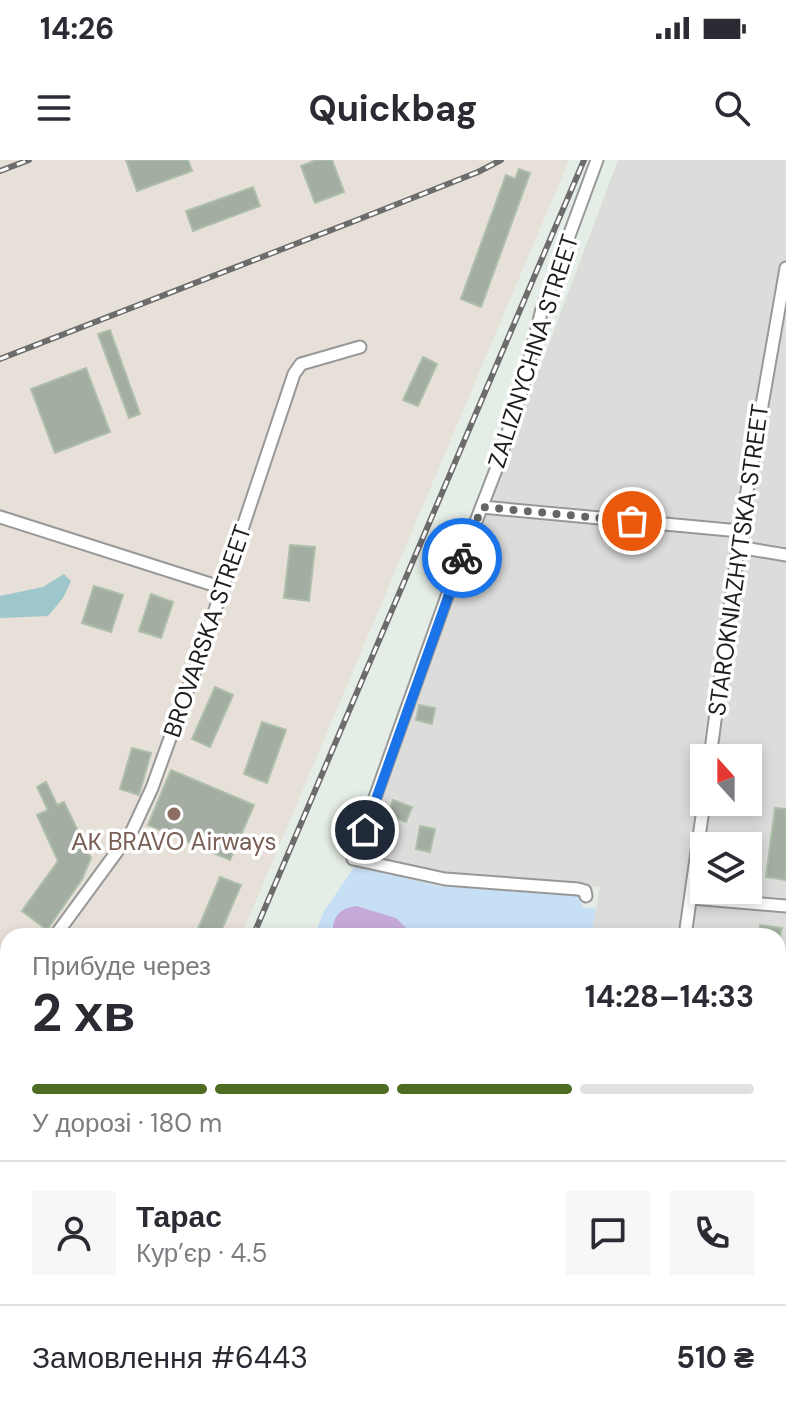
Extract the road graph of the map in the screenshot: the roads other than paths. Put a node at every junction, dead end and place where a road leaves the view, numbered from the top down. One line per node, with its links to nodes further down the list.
1 (597, 160): 4 (street, ZALIZNYCHNA STREET)
2 (786, 268): 6 (street, STAROKNIAZHYTSKA STREET)
3 (360, 347): 9 (street, BROVARSKA STREET)
4 (482, 507): 6 (street); 11 (street, ZALIZNYCHNA STREET)
5 (0, 517): 9 (street)
6 (740, 531): 7 (street, STAROKNIAZHYTSKA STREET)
7 (738, 547): 8 (street); 10 (street, STAROKNIAZHYTSKA STREET)
8 (786, 555)
9 (223, 588): 15 (street, BROVARSKA STREET)
10 (712, 744)
11 (586, 896)
12 (691, 904): 16 (street)
13 (762, 904): 14 (street)
14 (786, 906)
15 (61, 928)
16 (686, 928)

